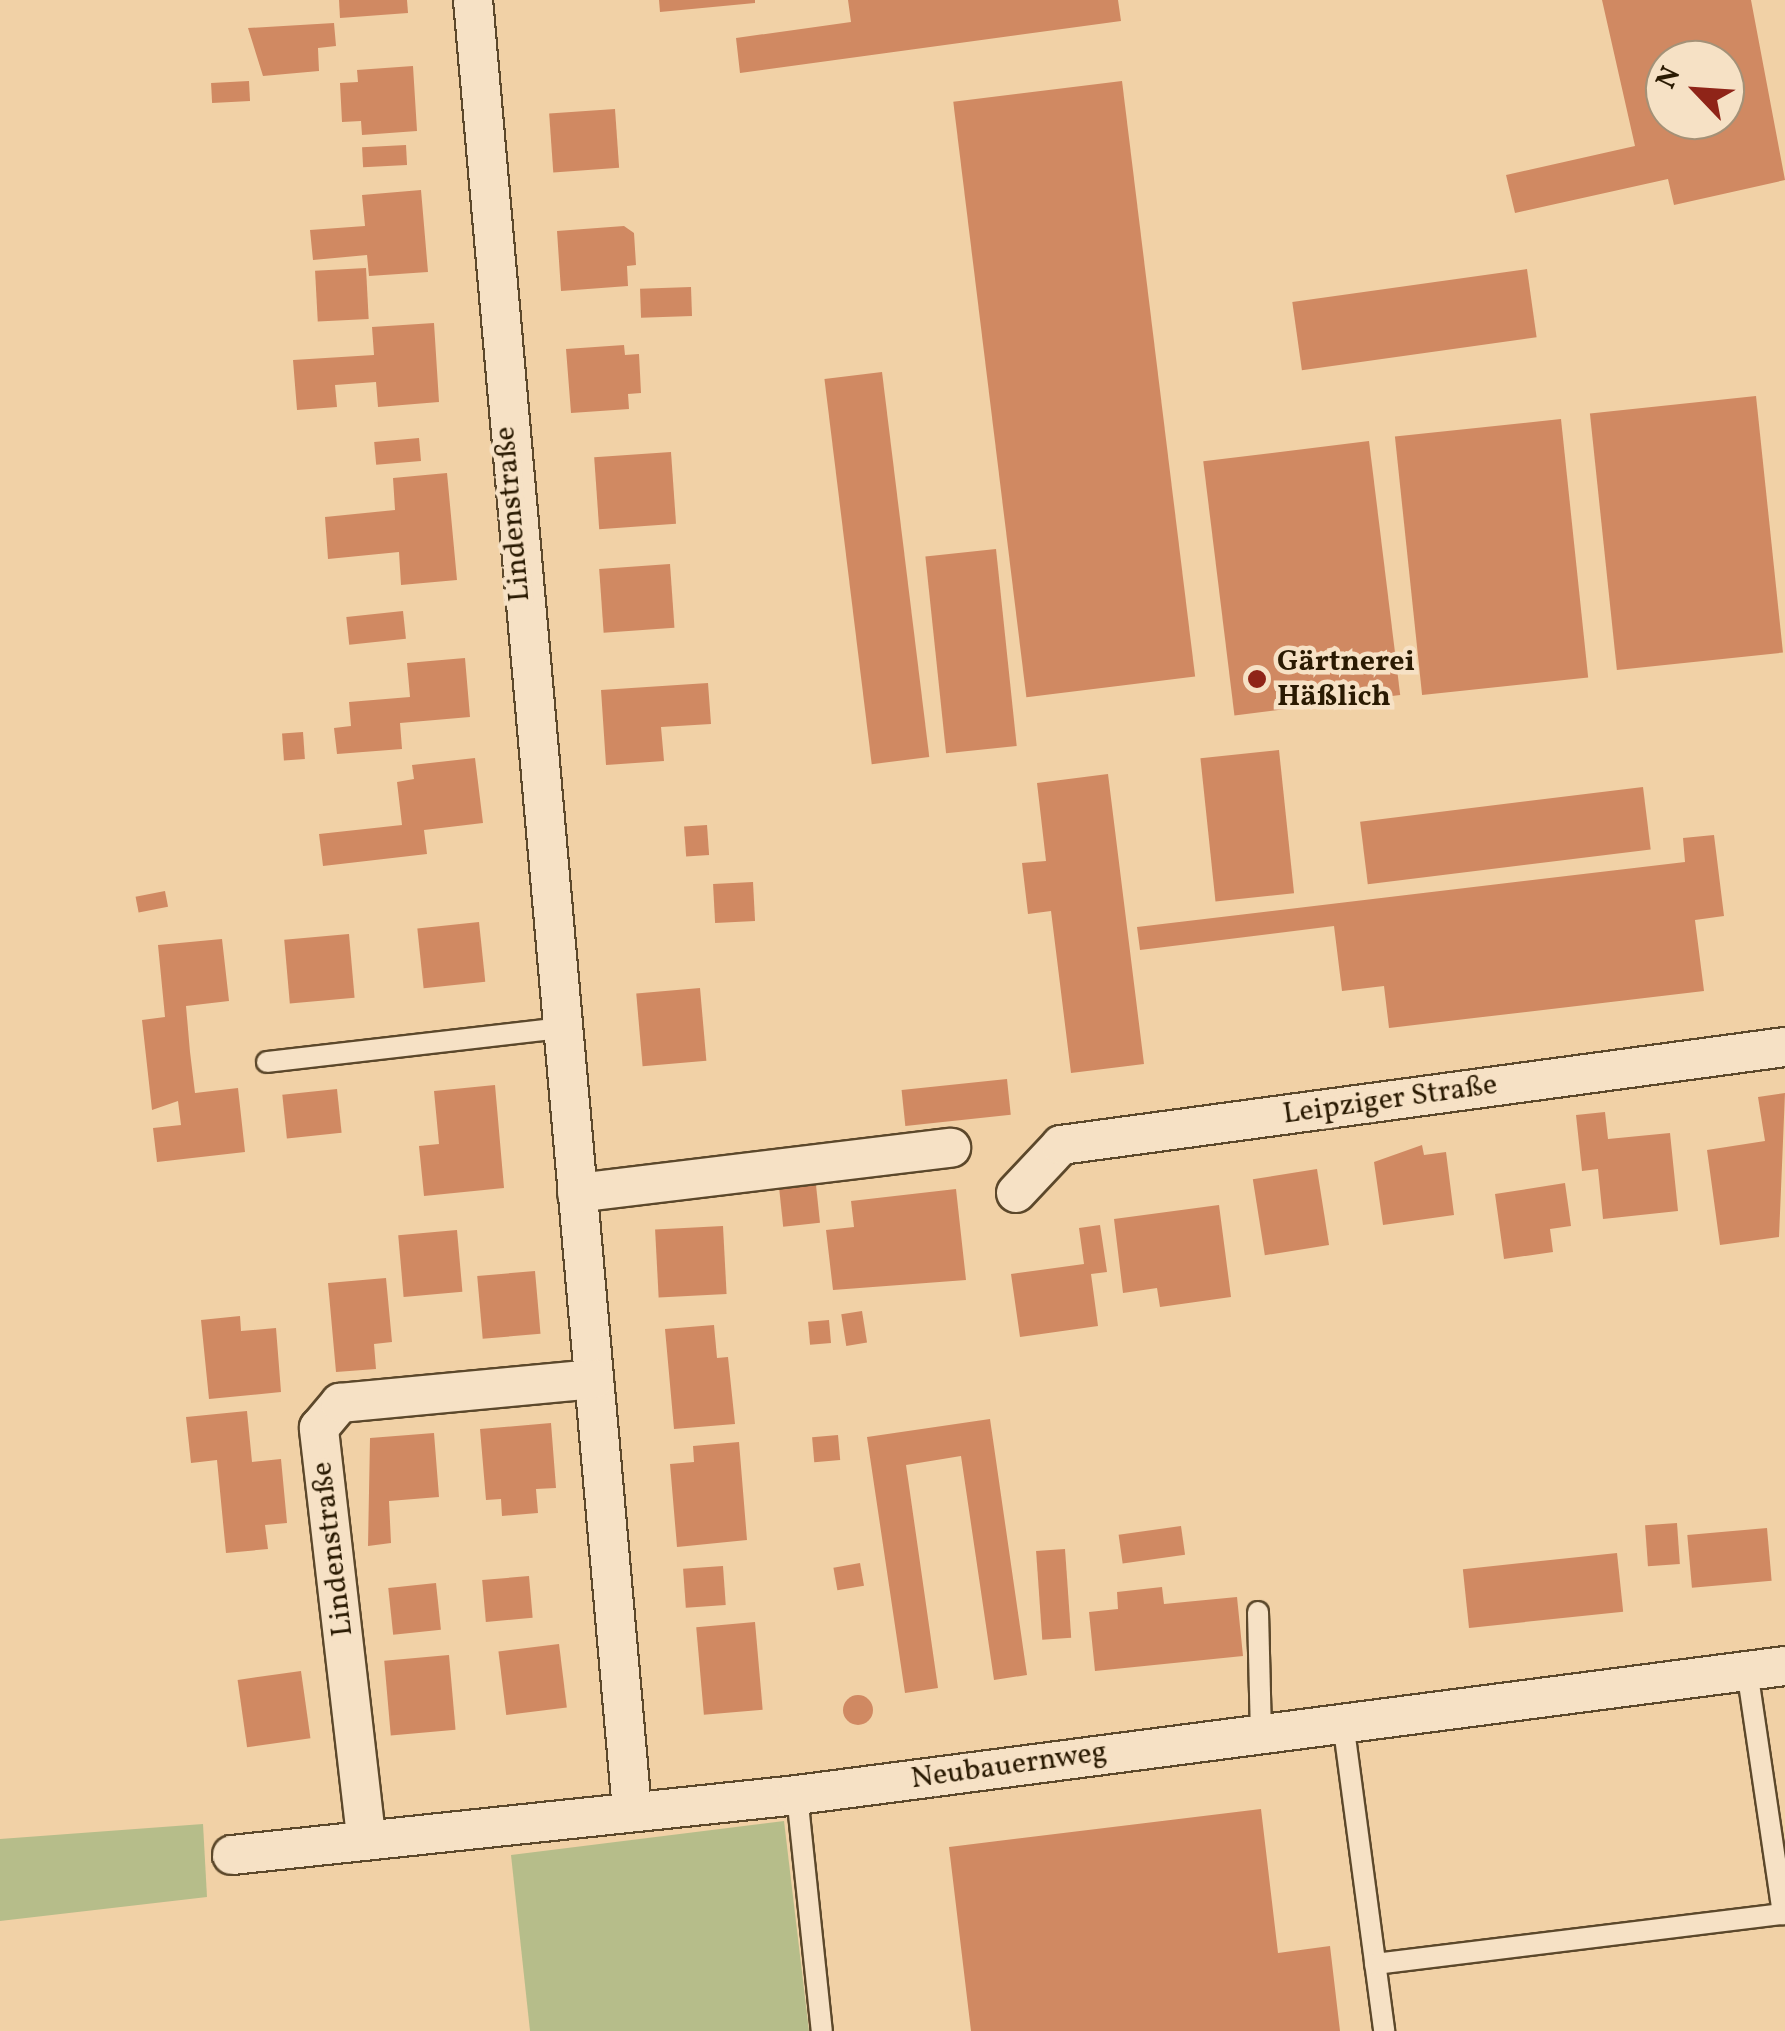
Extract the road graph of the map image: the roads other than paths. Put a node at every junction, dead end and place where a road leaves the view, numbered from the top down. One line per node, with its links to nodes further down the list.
1 (473, 0): 2 (street, Lindenstraße)
2 (561, 1028): 4 (lane); 6 (street, Lindenstraße)
3 (1785, 1047): 7 (street, Leipziger Straße)
4 (267, 1062)
5 (951, 1148): 6 (street)
6 (577, 1193): 8 (street, Lindenstraße)
7 (1016, 1193)
8 (594, 1379): 15 (street, Lindenstraße); 16 (street, Lindenstraße)
9 (1258, 1612): 13 (lane)
10 (1785, 1666): 11 (street, Neubauernweg)
11 (1747, 1670): 12 (street, Neubauernweg); 18 (lane)
12 (1343, 1722): 13 (street, Neubauernweg); 19 (lane)
13 (1261, 1733): 14 (street, Neubauernweg)
14 (797, 1796): 15 (street, Neubauernweg); 20 (lane)
15 (632, 1811): 16 (street, Neubauernweg)
16 (366, 1836): 17 (street, Neubauernweg)
17 (232, 1855)
18 (1784, 1914): 19 (lane)
19 (1376, 1964): 21 (lane)
20 (822, 2031)
21 (1384, 2031)

